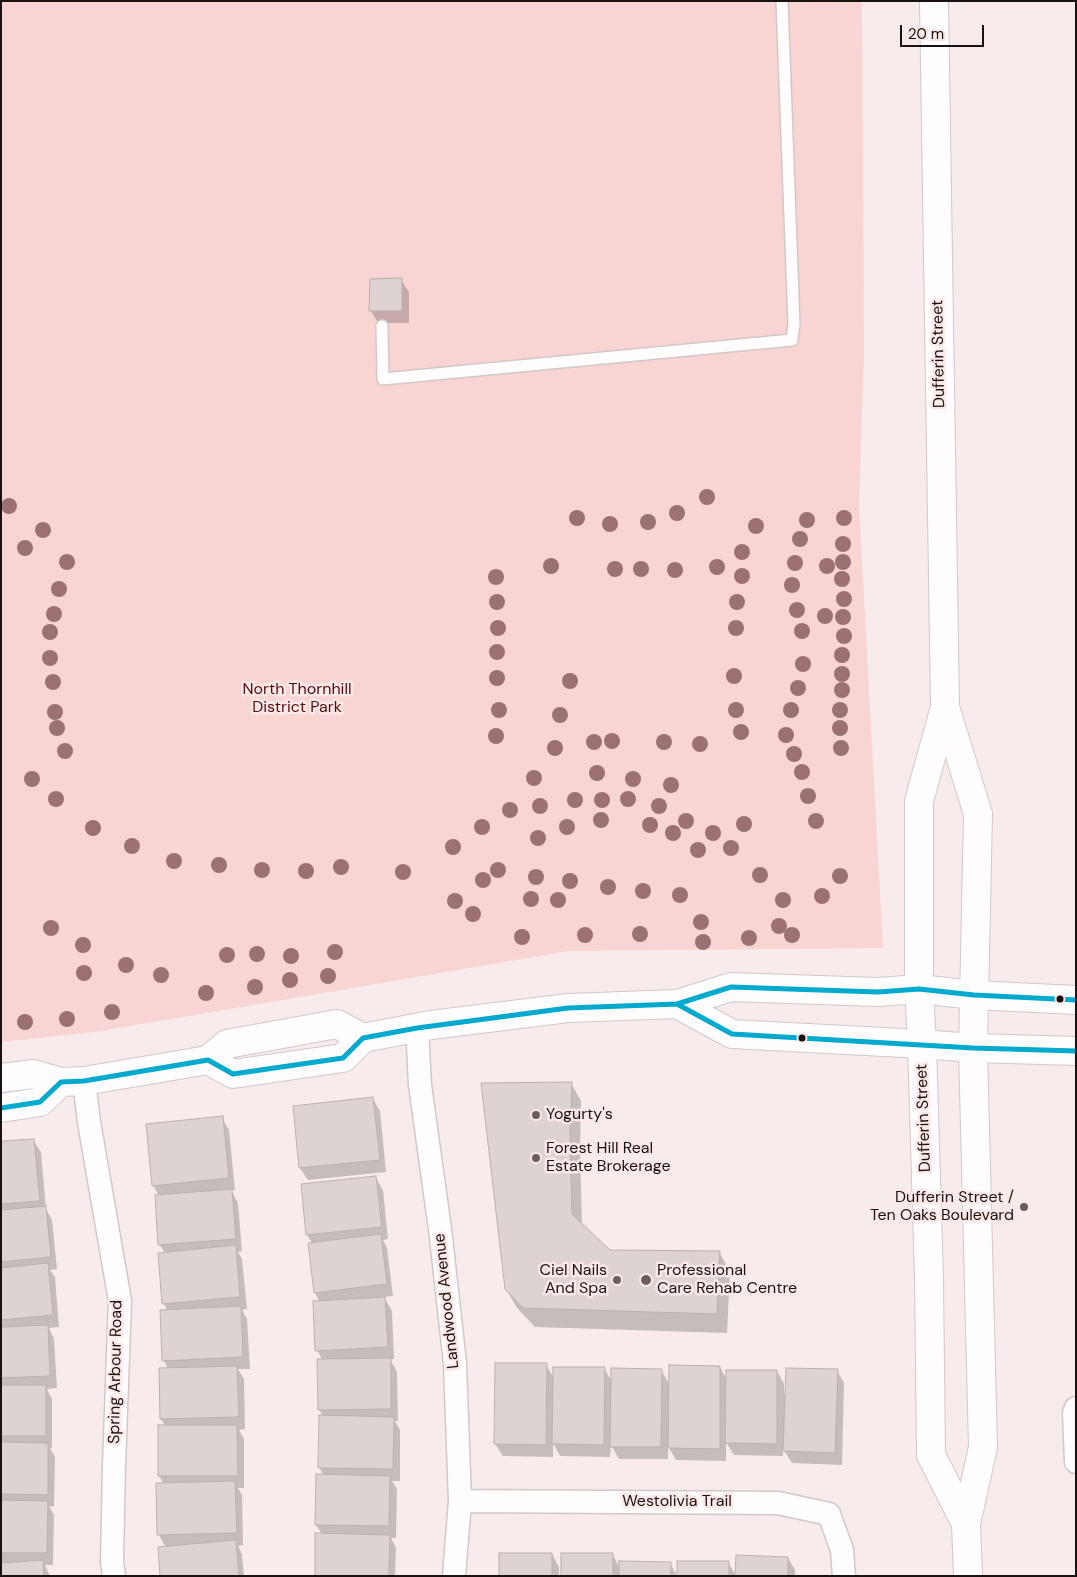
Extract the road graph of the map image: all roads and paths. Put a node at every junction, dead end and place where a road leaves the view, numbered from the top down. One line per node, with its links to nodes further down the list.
1 (782, 1): 3 (lane)
2 (934, 1): 4 (main road, Dufferin Street)
3 (382, 326)
4 (944, 707): 5 (main road, Dufferin Street); 6 (main road, Dufferin Street)
5 (919, 989): 6 (main road); 8 (main road); 10 (main road, Dufferin Street)
6 (974, 995): 7 (main road); 11 (main road, Dufferin Street)
7 (1076, 1000)
8 (677, 1004): 9 (main road); 10 (main road)
9 (416, 1028): 14 (main road); 18 (street, Landwood Avenue)
10 (922, 1044): 11 (main road); 19 (main road, Dufferin Street)
11 (974, 1048): 12 (main road); 19 (main road, Dufferin Street)
12 (1076, 1051)
13 (1, 1078): 14 (main road)
14 (72, 1081): 15 (main road); 20 (street, Spring Arbour Road)
15 (1, 1108)
16 (1076, 1408): 17 (street)
17 (1076, 1462)
18 (460, 1501): 21 (street, Landwood Avenue); 22 (street, Westolivia Trail)
19 (966, 1524): 23 (main road, Dufferin Street)
20 (114, 1576)
21 (454, 1576)
22 (844, 1576)
23 (968, 1576)

